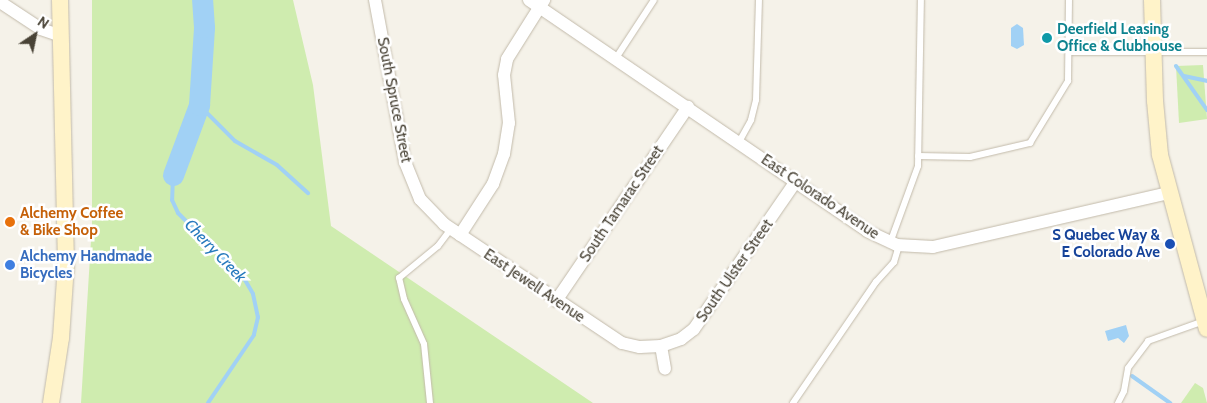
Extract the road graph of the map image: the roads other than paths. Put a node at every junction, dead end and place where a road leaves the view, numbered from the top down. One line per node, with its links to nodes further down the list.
1 (60, 0): 10 (street)
2 (375, 0): 20 (street, South Spruce Street)
3 (654, 0): 14 (lane)
4 (759, 0): 16 (lane)
5 (921, 0): 17 (lane)
6 (1069, 0): 11 (lane)
7 (1152, 0): 12 (street)
8 (0, 2): 10 (street)
9 (538, 2): 14 (street, East Colorado Avenue); 21 (street)
10 (61, 36): 27 (street)
11 (1070, 52): 12 (lane); 17 (lane)
12 (1153, 52): 13 (lane); 19 (street)
13 (1207, 52)
14 (616, 58): 15 (street, East Colorado Avenue)
15 (688, 107): 16 (street, East Colorado Avenue); 23 (street, South Tamarac Street)
16 (739, 142): 18 (street, East Colorado Avenue)
17 (918, 156): 22 (lane)
18 (796, 181): 22 (street, East Colorado Avenue); 25 (street, South Ulster Street)
19 (1168, 193): 22 (street); 24 (street)
20 (420, 199): 21 (street, East Jewell Avenue)
21 (456, 232): 23 (street, East Jewell Avenue); 28 (lane)
22 (895, 244): 29 (lane)
23 (556, 301): 25 (street, East Jewell Avenue)
24 (1206, 325): 30 (lane)
25 (661, 346): 26 (street)
26 (665, 369)
27 (51, 403)
28 (430, 403)
29 (793, 403)
30 (1118, 403)

